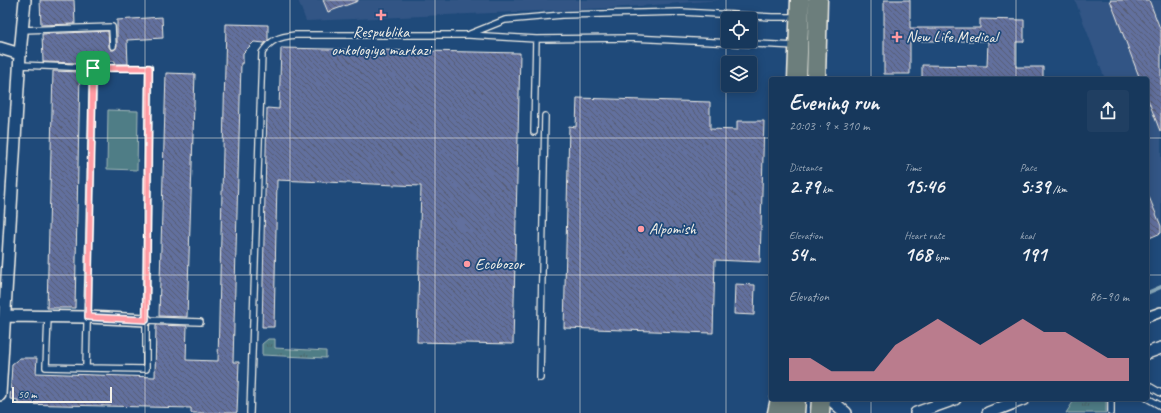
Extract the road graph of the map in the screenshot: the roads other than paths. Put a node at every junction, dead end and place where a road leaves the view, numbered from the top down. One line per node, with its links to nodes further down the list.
1 (25, 0): 3 (street)
2 (808, 11): 4 (lane); 7 (main road)
3 (22, 30): 6 (lane); 9 (street)
4 (469, 34): 5 (lane); 39 (lane)
5 (536, 39): 7 (lane); 14 (lane)
6 (113, 46)
7 (807, 46): 11 (main road); 12 (main road)
8 (0, 48): 9 (street)
9 (20, 59): 10 (lane); 15 (street)
10 (93, 68): 20 (lane); 21 (lane)
11 (798, 77)
12 (815, 77)
13 (545, 116): 26 (lane)
14 (534, 132)
15 (4, 245): 17 (street)
16 (1161, 312): 18 (street)
17 (5, 316): 19 (street); 29 (street)
18 (1149, 316)
19 (48, 317): 20 (street); 25 (lane)
20 (88, 317): 21 (street); 25 (lane)
21 (146, 320): 22 (lane); 25 (lane)
22 (200, 322)
23 (1161, 348): 24 (street)
24 (1149, 352)
25 (86, 368)
26 (540, 378)
27 (1149, 387): 28 (lane)
28 (1161, 393)
29 (0, 395)
30 (1149, 399): 38 (lane)
31 (780, 401): 40 (main road)
32 (796, 401): 41 (main road)
33 (821, 401): 42 (main road)
34 (832, 401): 43 (street)
35 (949, 401): 44 (street)
36 (1019, 401): 45 (street)
37 (1111, 401): 46 (lane)
38 (1161, 406)
39 (250, 413)
40 (777, 413)
41 (795, 413)
42 (820, 413)
43 (846, 413)
44 (916, 413)
45 (988, 413)
46 (1111, 413)

